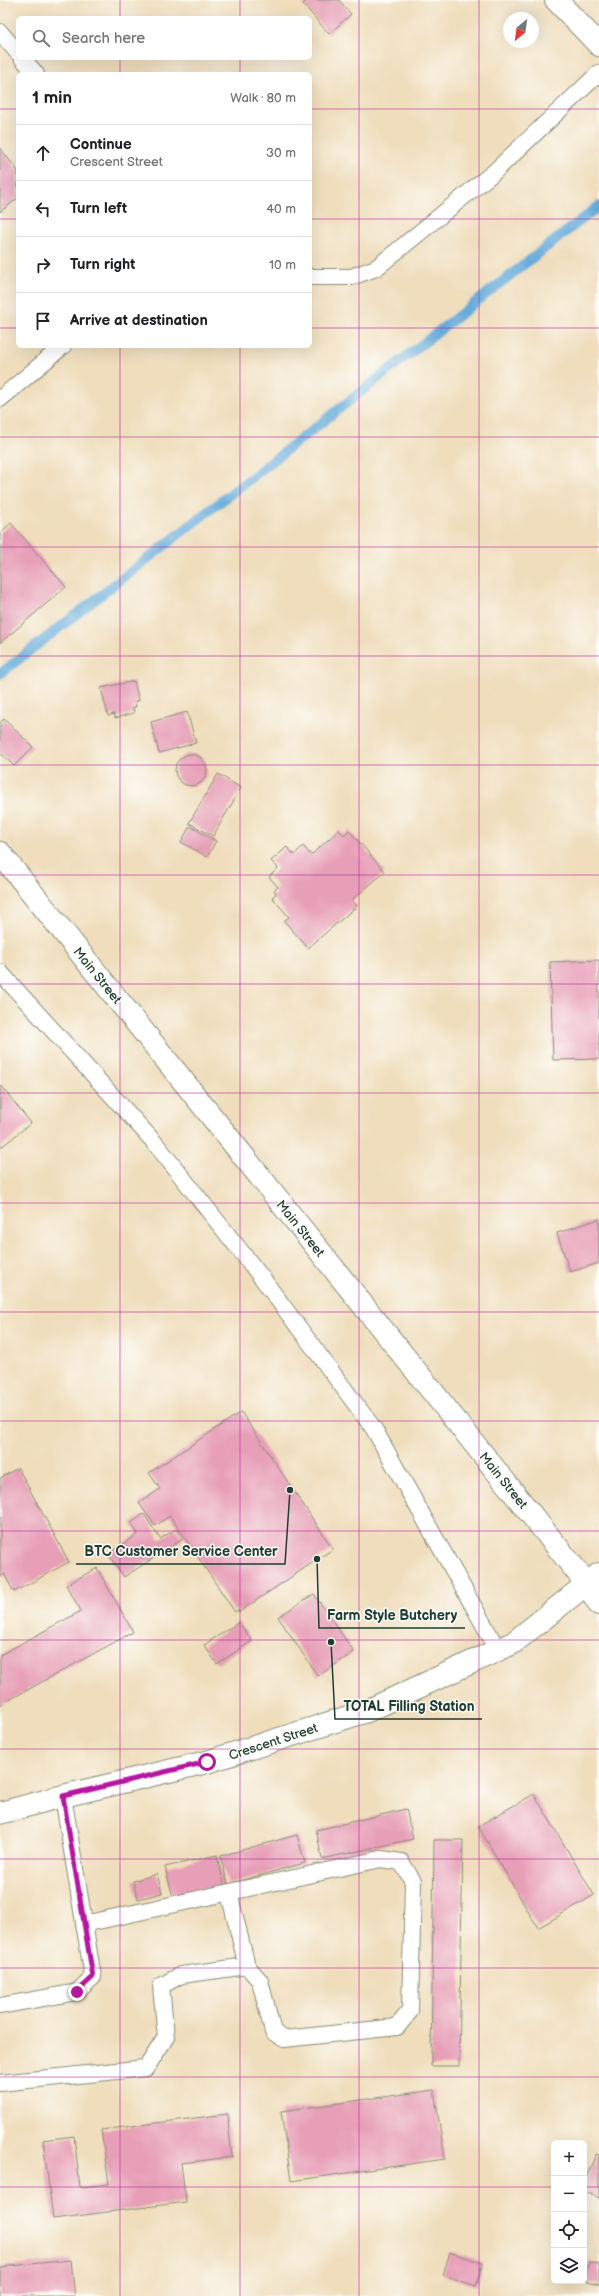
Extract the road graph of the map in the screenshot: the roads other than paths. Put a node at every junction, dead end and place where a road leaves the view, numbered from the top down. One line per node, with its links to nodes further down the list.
1 (556, 0): 3 (main road)
2 (0, 32): 4 (lane)
3 (599, 45)
4 (16, 51)
5 (24, 60): 6 (lane)
6 (34, 72)
7 (599, 73): 8 (lane)
8 (312, 277)
9 (61, 348): 10 (lane)
10 (0, 399)
11 (0, 853): 13 (main road, Main Street)
12 (0, 972): 15 (lane)
13 (593, 1579): 14 (main road, Main Street); 15 (main road, Crescent Street)
14 (599, 1604)
15 (498, 1650): 16 (main road, Crescent Street)
16 (63, 1796): 17 (main road, Crescent Street); 19 (lane)
17 (0, 1813)
18 (229, 1892): 19 (lane); 20 (lane); 20 (lane)
19 (84, 1924): 21 (lane)
20 (247, 1966): 22 (lane)
21 (0, 2006)
22 (0, 2083)

